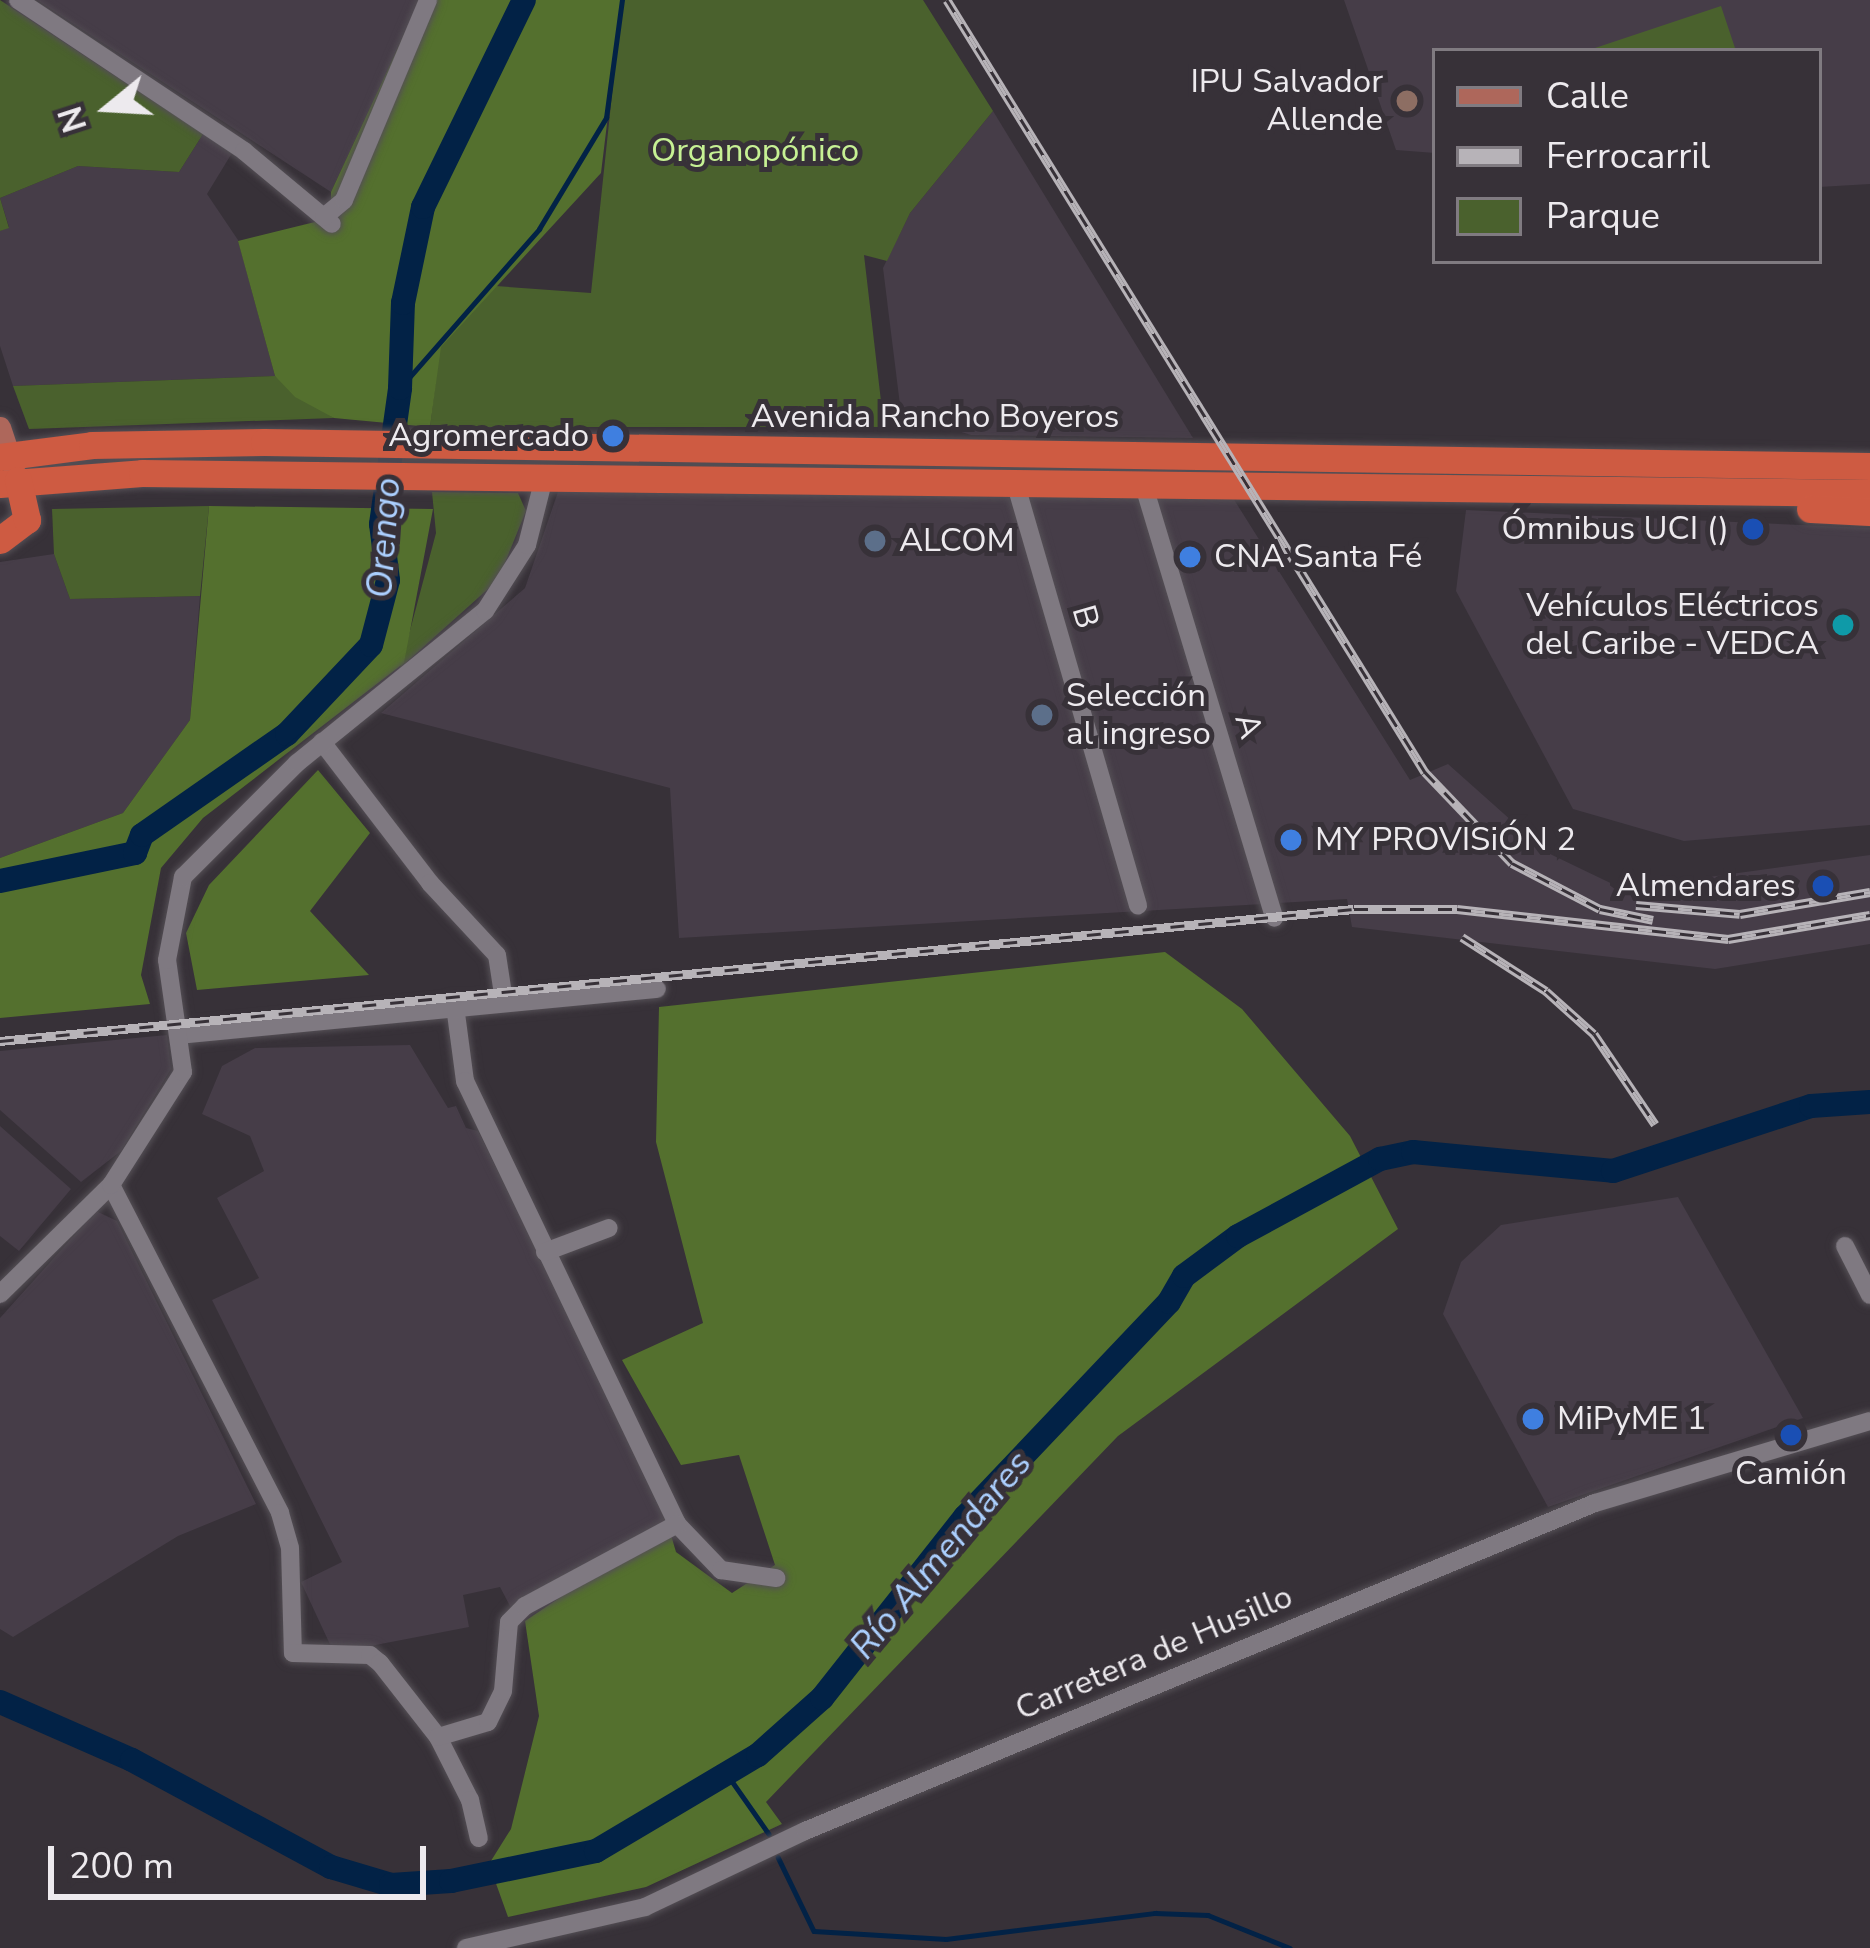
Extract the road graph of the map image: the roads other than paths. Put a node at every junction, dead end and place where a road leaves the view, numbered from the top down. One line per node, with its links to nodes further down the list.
1 (18, 0): 2 (street)
2 (428, 0)
3 (0, 427): 5 (main road)
4 (1870, 466): 5 (highway, Avenida Rancho Boyeros)
5 (7, 469): 6 (highway, Avenida Rancho Boyeros); 12 (highway)
6 (544, 478): 7 (highway, Avenida Rancho Boyeros); 13 (street)
7 (1015, 482): 8 (highway, Avenida Rancho Boyeros); 14 (street, B)
8 (1143, 483): 9 (highway, Avenida Rancho Boyeros); 15 (street, A)
9 (1633, 487): 10 (highway, Avenida Rancho Boyeros); 11 (highway)
10 (1870, 493)
11 (1870, 512)
12 (0, 540)
13 (322, 742): 17 (street); 19 (street)
14 (1138, 906)
15 (1274, 918)
16 (657, 989): 17 (street)
17 (504, 1001): 18 (street)
18 (455, 1006): 19 (street); 23 (street)
19 (179, 1035): 20 (street)
20 (111, 1185): 24 (street); 29 (street)
21 (609, 1228): 23 (street)
22 (1845, 1246): 25 (street)
23 (545, 1252): 27 (street)
24 (0, 1294)
25 (1870, 1295)
26 (1870, 1421): 31 (street, Carretera de Husillo)
27 (677, 1524): 28 (street); 29 (street)
28 (776, 1578)
29 (438, 1737): 30 (street)
30 (478, 1838)
31 (466, 1948)

